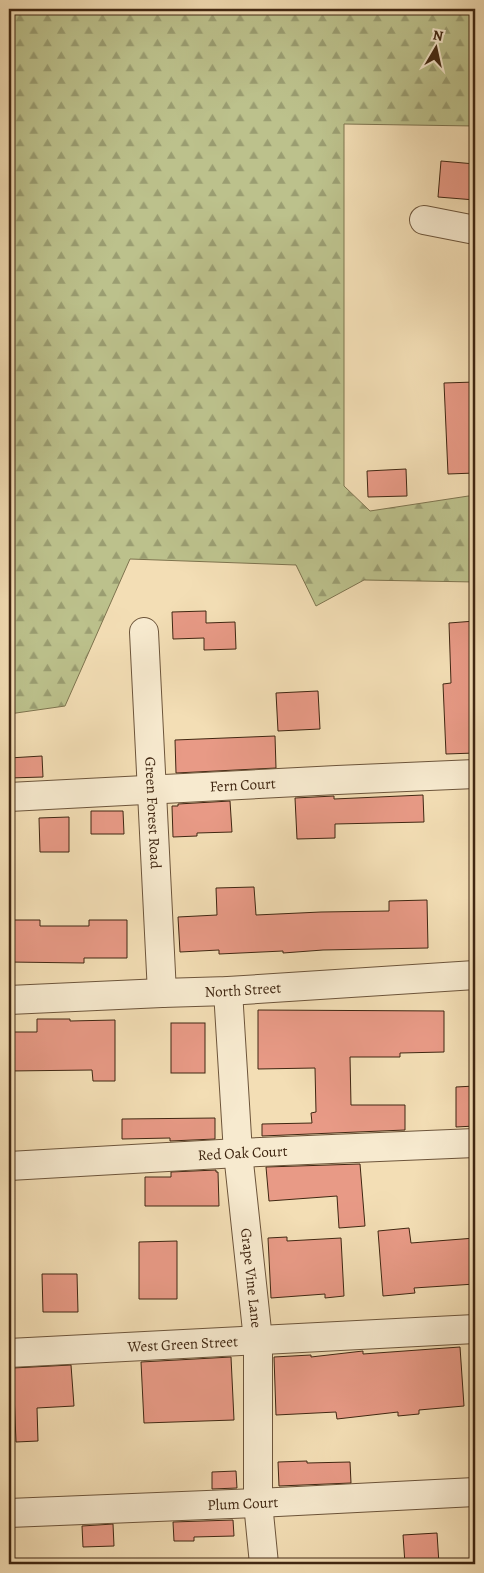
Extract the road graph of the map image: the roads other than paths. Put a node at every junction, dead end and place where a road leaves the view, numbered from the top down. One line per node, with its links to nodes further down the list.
1 (424, 220): 2 (street)
2 (475, 230)
3 (144, 632): 5 (street, Green Forest Road)
4 (475, 774): 5 (street, Fern Court)
5 (151, 790): 6 (street, Fern Court); 9 (street, Green Forest Road)
6 (9, 797)
7 (475, 975): 8 (street, North Street)
8 (228, 991): 9 (street, North Street); 12 (street, Grape Vine Lane)
9 (162, 992): 10 (street, North Street)
10 (9, 1000)
11 (475, 1143): 12 (street, Red Oak Court)
12 (238, 1153): 13 (street, Red Oak Court); 15 (street, Grape Vine Lane)
13 (9, 1166)
14 (475, 1329): 15 (street, West Green Street)
15 (258, 1340): 16 (street, West Green Street); 18 (street, Grape Vine Lane)
16 (9, 1353)
17 (475, 1492): 18 (street, Plum Court)
18 (258, 1503): 19 (street, Plum Court); 20 (street, Grape Vine Lane)
19 (9, 1513)
20 (264, 1564)

